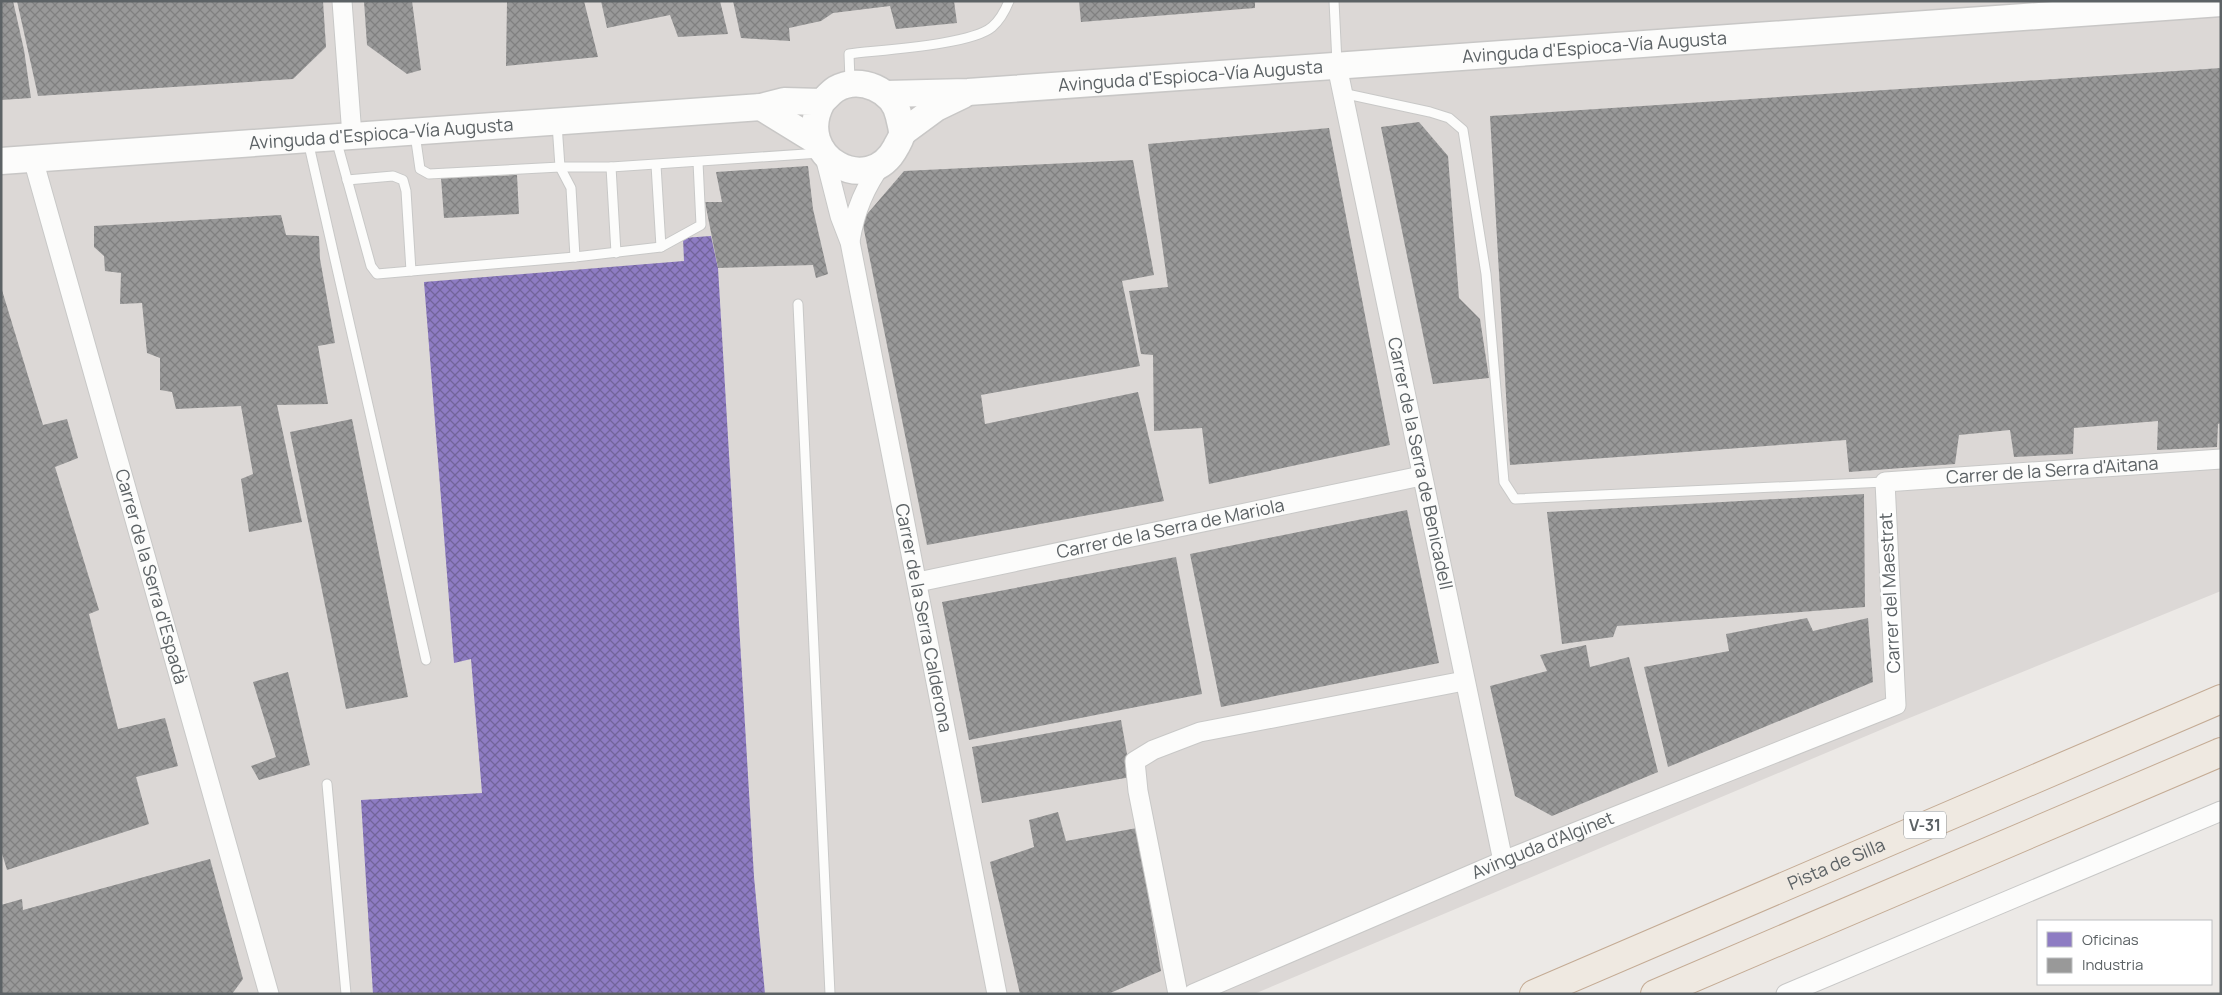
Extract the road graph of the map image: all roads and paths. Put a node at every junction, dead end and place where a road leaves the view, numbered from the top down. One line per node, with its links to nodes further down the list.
1 (342, 1): 16 (street)
2 (1009, 1): 7 (lane)
3 (1334, 1): 6 (lane)
4 (2221, 3): 5 (street, Avinguda d'Espioca-Vía Augusta)
5 (2162, 4): 6 (street, Avinguda d'Espioca-Vía Augusta)
6 (1337, 66): 8 (street, Avinguda d'Espioca-Vía Augusta); 9 (street, Carrer de la Serra de Benicadell)
7 (850, 84): 10 (street); 11 (street)
8 (968, 92): 10 (street, Avinguda d'Espioca-Vía Augusta); 15 (street)
9 (1342, 92): 34 (street, Carrer de la Serra de Benicadell); 35 (lane)
10 (886, 94): 15 (street)
11 (822, 102): 12 (street, Avinguda d'Espioca-Vía Augusta); 18 (street)
12 (761, 107): 13 (street, Avinguda d'Espioca-Vía Augusta); 18 (street)
13 (557, 121): 14 (street, Avinguda d'Espioca-Vía Augusta); 24 (lane)
14 (415, 131): 16 (street, Avinguda d'Espioca-Vía Augusta); 24 (lane)
15 (902, 133): 22 (street)
16 (344, 136): 17 (street, Avinguda d'Espioca-Vía Augusta); 26 (lane)
17 (307, 139): 19 (street, Avinguda d'Espioca-Vía Augusta); 37 (lane)
18 (820, 147): 21 (lane); 22 (street); 27 (street, Carrer de la Serra Calderona)
19 (33, 159): 20 (street, Avinguda d'Espioca-Vía Augusta); 45 (street, Carrer de la Serra d'Espadà)
20 (1, 162)
21 (698, 162): 23 (lane); 28 (lane)
22 (883, 162): 27 (street, Carrer de la Serra Calderona)
23 (656, 164): 25 (lane); 28 (lane)
24 (560, 167): 25 (lane); 30 (lane)
25 (611, 167): 29 (lane)
26 (347, 180): 31 (lane); 31 (lane)
27 (850, 242): 36 (street, Carrer de la Serra Calderona)
28 (661, 247): 29 (lane)
29 (616, 253): 30 (lane)
30 (575, 257): 31 (lane)
31 (411, 271)
32 (798, 304): 47 (lane)
33 (2221, 458): 35 (street, Carrer de la Serra d'Aitana)
34 (1421, 476): 36 (street, Carrer de la Serra de Mariola); 38 (street, Carrer de la Serra de Benicadell)
35 (1885, 482): 40 (street, Carrer del Maestrat)
36 (918, 582): 48 (street, Carrer de la Serra Calderona)
37 (426, 660)
38 (1464, 681): 44 (street, Carrer de la Serra de Benicadell); 49 (street)
39 (2221, 699): 51 (highway, Pista de Silla / V-31)
40 (1896, 705): 44 (street, Avinguda d'Alginet)
41 (2221, 752): 52 (highway)
42 (327, 784): 46 (lane)
43 (2221, 810): 53 (street)
44 (1503, 861): 50 (street, Avinguda d'Alginet)
45 (269, 994)
46 (346, 994)
47 (830, 994)
48 (997, 994)
49 (1178, 994)
50 (1193, 994)
51 (1534, 994)
52 (1655, 994)
53 (1786, 994)

